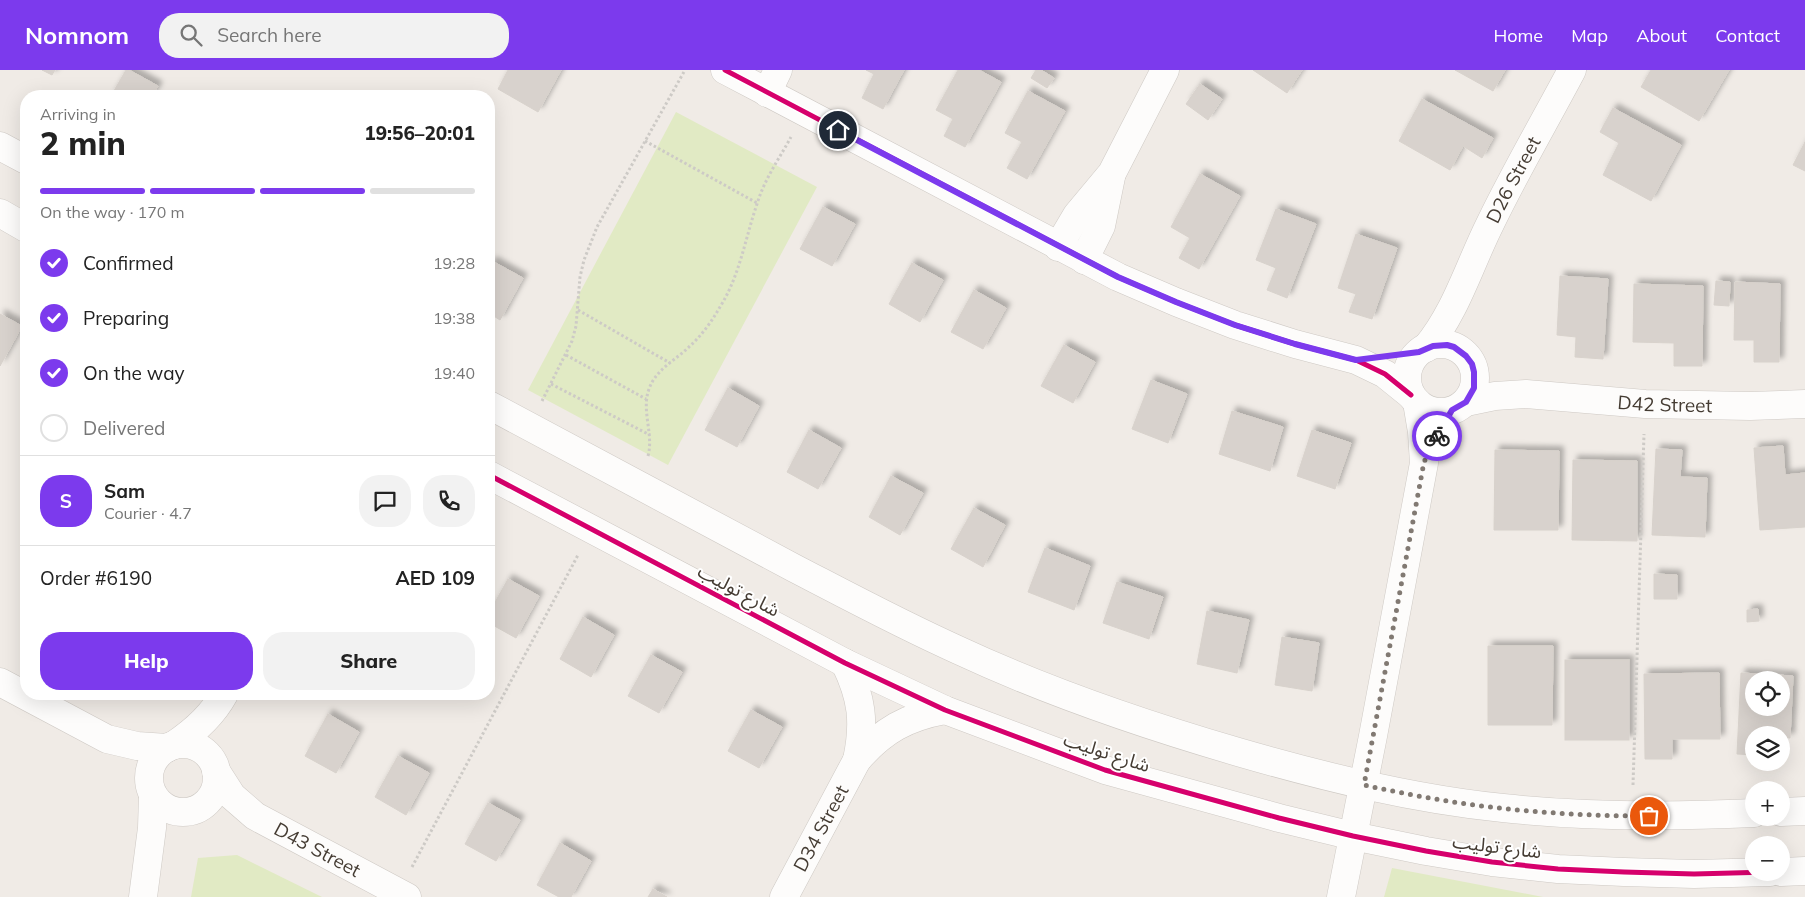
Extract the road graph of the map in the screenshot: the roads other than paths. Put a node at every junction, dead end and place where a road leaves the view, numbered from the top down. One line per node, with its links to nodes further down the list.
1 (1165, 70): 6 (street)
2 (1572, 70): 11 (street, D26 Street)
3 (752, 76): 9 (street)
4 (0, 146): 5 (street)
5 (20, 157)
6 (1112, 174): 9 (street); 10 (street)
7 (0, 213): 8 (street)
8 (20, 225)
9 (1058, 247): 10 (street)
10 (1084, 260): 13 (street)
11 (1460, 291): 12 (street, D26 Street); 14 (street, D26 Street)
12 (1423, 350): 13 (street); 14 (street); 16 (street)
13 (1356, 360): 16 (street)
14 (1469, 360): 15 (street, D42 Street); 18 (street)
15 (1526, 394): 17 (street, D42 Street); 18 (street, D42 Street)
16 (1414, 398): 18 (street); 20 (street)
17 (1805, 404)
18 (1459, 406): 20 (street)
19 (495, 408): 33 (street, شارع توليب)
20 (1424, 462): 33 (street)
21 (495, 478): 22 (street, شارع توليب)
22 (845, 663): 28 (street, شارع توليب); 31 (street, D34 Street)
23 (0, 682): 24 (street)
24 (20, 693)
25 (34, 700): 29 (street)
26 (220, 700): 30 (street)
27 (222, 700): 32 (street)
28 (945, 710): 31 (street, D34 Street); 40 (street, شارع توليب)
29 (107, 739): 30 (street); 34 (street)
30 (171, 746): 32 (street); 34 (street)
31 (857, 760): 47 (street, D34 Street)
32 (214, 766): 35 (street); 39 (street, D43 Street)
33 (1364, 785): 38 (street, شارع توليب); 40 (street)
34 (152, 791): 35 (street); 41 (street)
35 (192, 810): 39 (street, D43 Street); 41 (street)
36 (1805, 811): 37 (street)
37 (1790, 812)
38 (1745, 813)
39 (255, 816): 45 (street, D43 Street)
40 (1353, 836): 44 (street, شارع توليب); 48 (street)
41 (149, 861): 46 (street)
42 (1805, 871): 43 (street)
43 (1790, 872)
44 (1745, 873)
45 (403, 895)
46 (143, 897)
47 (784, 897)
48 (1341, 897)

